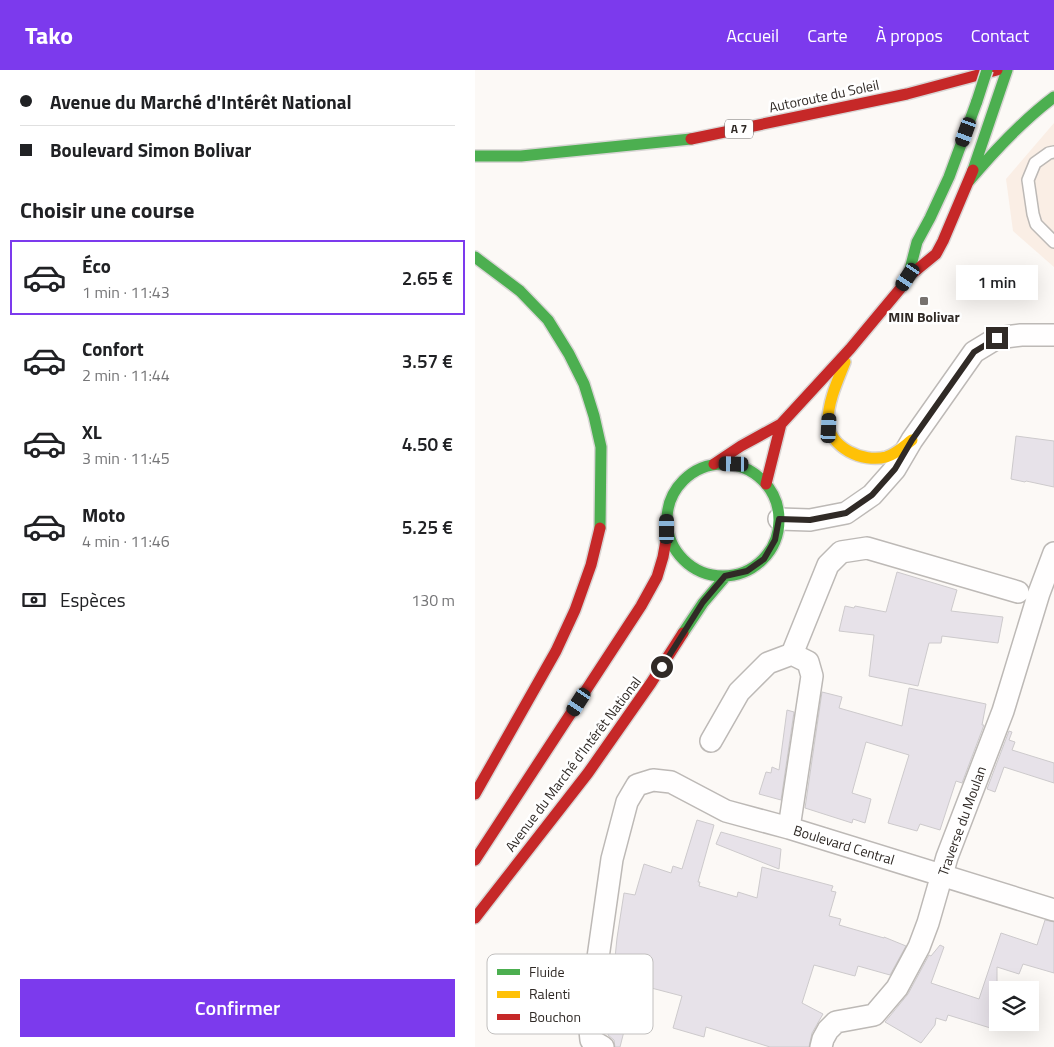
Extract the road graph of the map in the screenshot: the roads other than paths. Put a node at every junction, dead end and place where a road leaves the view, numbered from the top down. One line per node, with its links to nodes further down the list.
1 (987, 70): 10 (main road, bridge)
2 (997, 70): 6 (main road, Autoroute du Soleil / A 7)
3 (1007, 70): 7 (main road)
4 (1054, 97): 7 (main road)
5 (1054, 152): 8 (lane)
6 (475, 156)
7 (969, 181): 10 (main road)
8 (1054, 242)
9 (475, 257): 25 (main road)
10 (908, 277): 12 (main road)
11 (1054, 335): 14 (street)
12 (850, 349): 13 (main road); 14 (main road)
13 (781, 424): 15 (main road); 16 (main road)
14 (912, 440): 17 (street)
15 (714, 464): 16 (main road); 18 (main road)
16 (766, 484): 17 (main road)
17 (779, 519): 20 (main road)
18 (667, 529): 20 (main road); 27 (main road, Avenue du Marché d'Intérêt National)
19 (1054, 553): 22 (street, Traverse du Moulan)
20 (725, 576): 30 (main road, Avenue du Marché d'Intérêt National)
21 (1017, 592): 23 (street)
22 (1047, 596): 28 (street, Traverse du Moulan)
23 (792, 654): 24 (street); 26 (street)
24 (711, 741)
25 (475, 794)
26 (789, 828): 28 (street, Boulevard Central); 31 (street, Boulevard Central)
27 (475, 860)
28 (941, 875): 29 (street, Boulevard Central); 34 (street, Traverse du Moulan)
29 (1054, 910)
30 (475, 918)
31 (598, 954)
32 (590, 1034): 33 (street, Boulevard Central)
33 (603, 1047)
34 (821, 1047)

